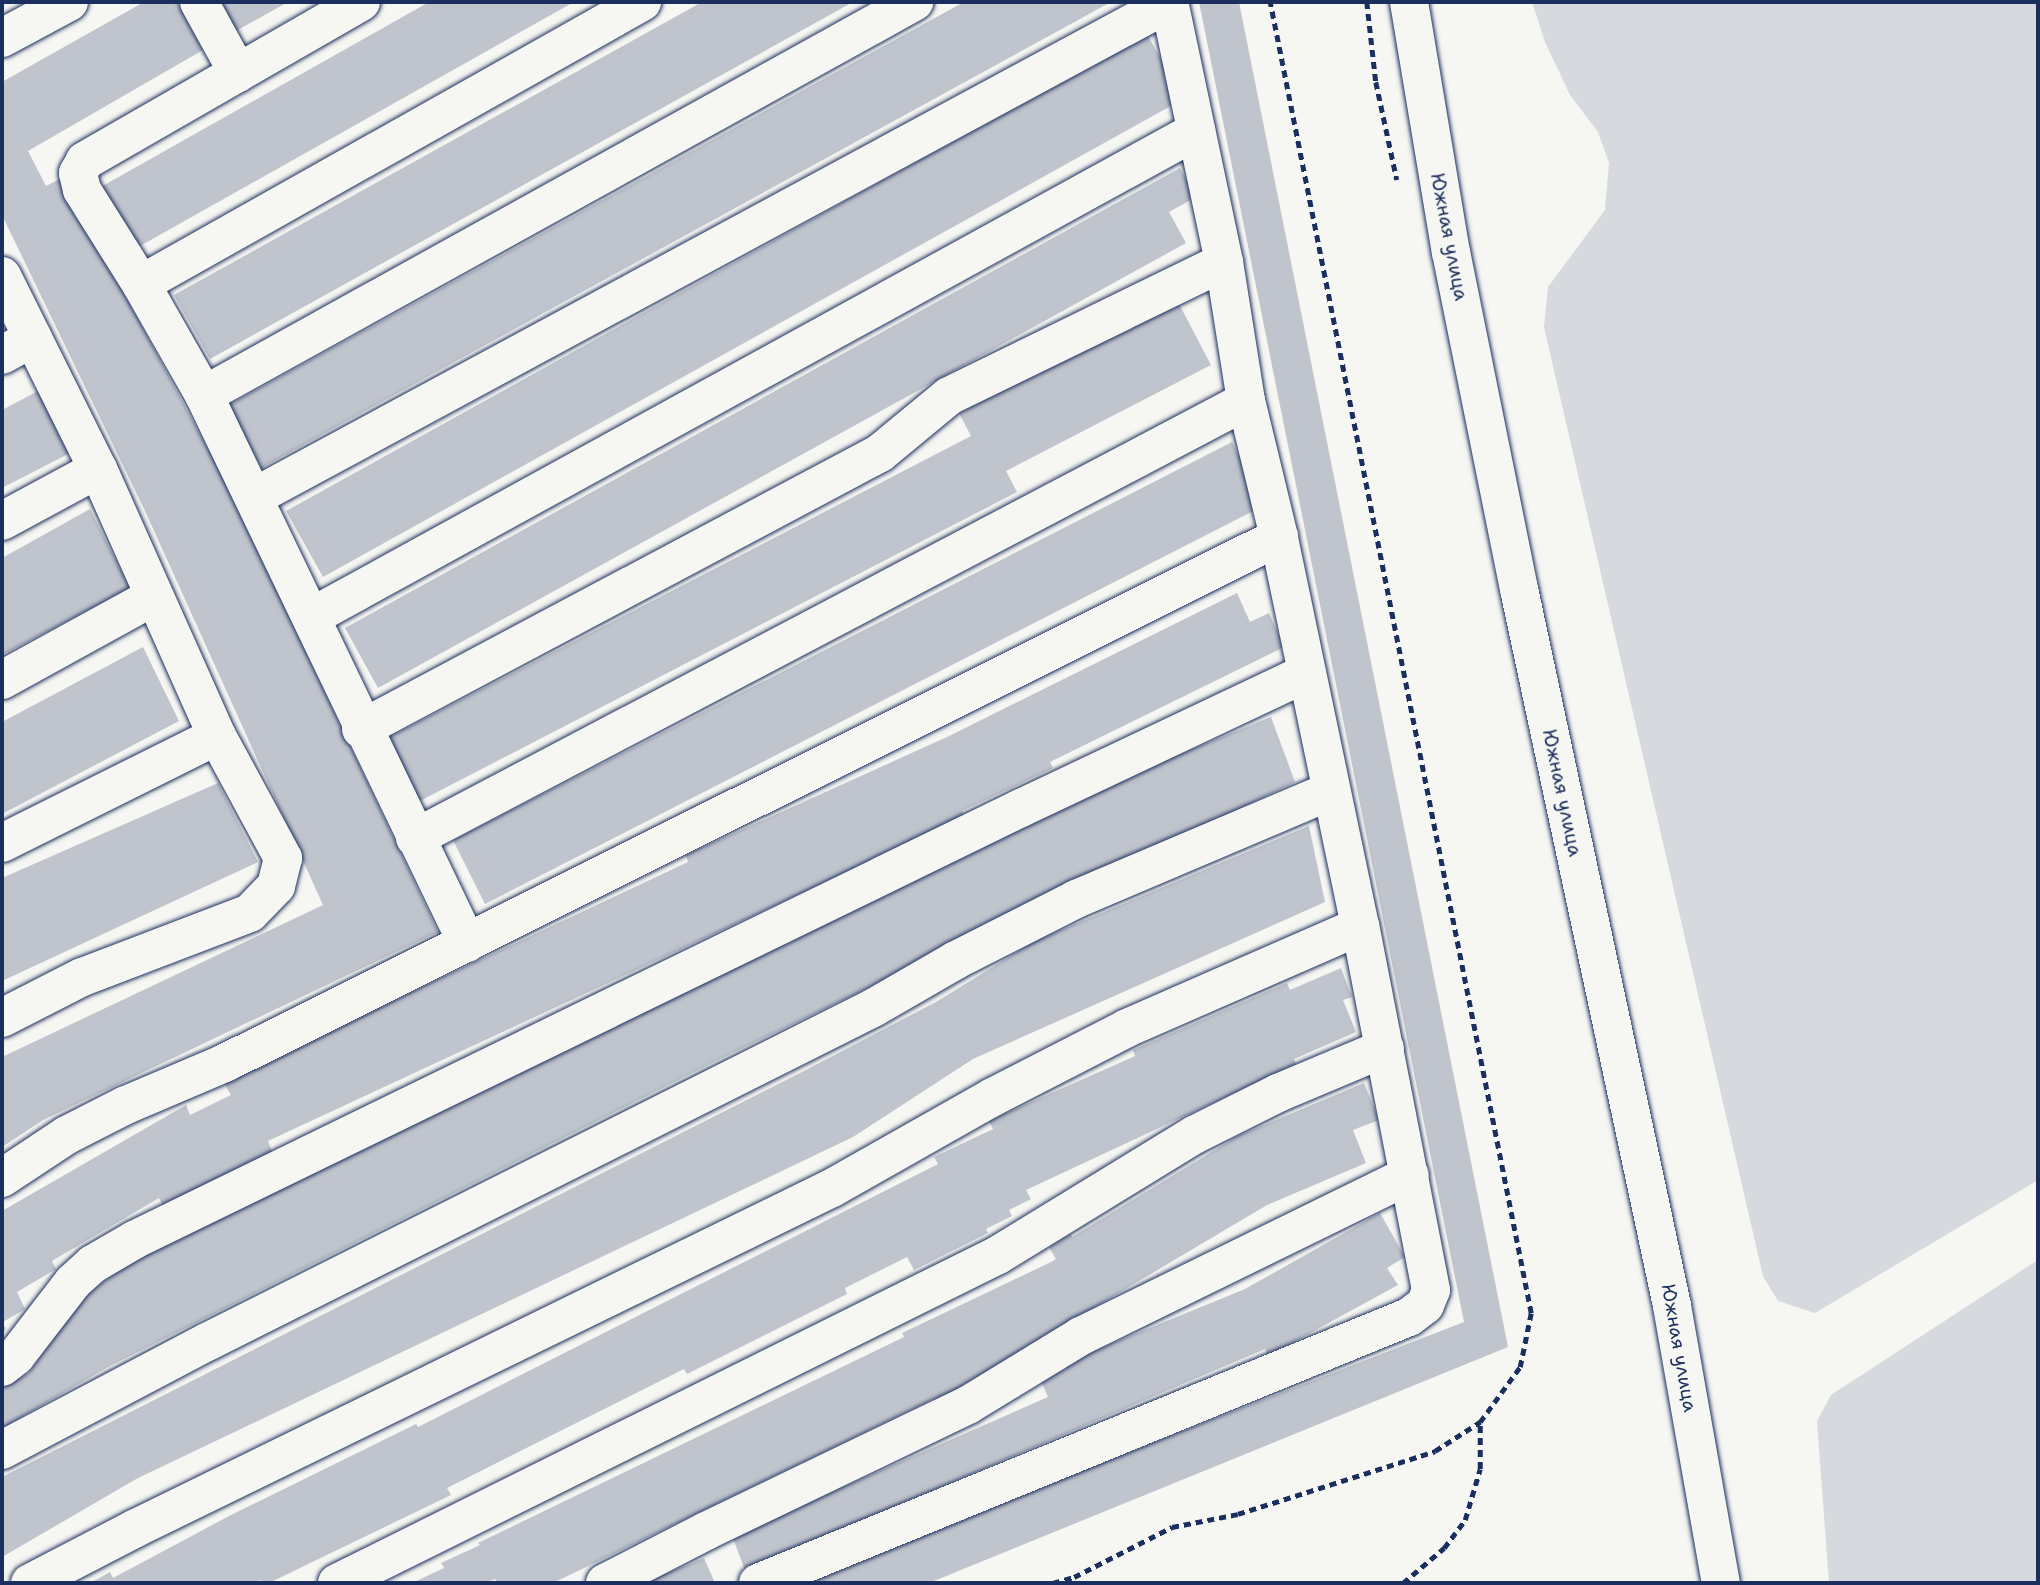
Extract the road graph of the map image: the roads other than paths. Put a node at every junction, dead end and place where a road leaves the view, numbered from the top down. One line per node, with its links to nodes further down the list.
1 (69, 2): 8 (main road)
2 (198, 2): 9 (main road)
3 (362, 2): 9 (main road)
4 (642, 2): 13 (main road)
5 (914, 2): 15 (main road)
6 (1409, 2): 42 (main road, Южная улица)
7 (1169, 3): 10 (main road); 18 (main road)
8 (2, 38)
9 (238, 72): 13 (main road)
10 (1196, 131): 11 (main road); 22 (main road)
11 (1224, 262): 16 (main road); 25 (main road)
12 (2, 276): 14 (main road)
13 (141, 284): 15 (main road)
14 (17, 347): 17 (main road)
15 (204, 396): 18 (main road)
16 (1247, 401): 20 (main road); 28 (main road)
17 (98, 469): 19 (main road); 21 (main road)
18 (254, 497): 22 (main road)
19 (2, 521)
20 (1279, 537): 23 (main road); 31 (main road)
21 (153, 597): 24 (main road); 26 (main road)
22 (311, 617): 25 (main road)
23 (1306, 673): 27 (main road); 36 (main road)
24 (2, 680)
25 (361, 729): 28 (main road)
26 (217, 736): 29 (main road); 32 (main road)
27 (1331, 791): 30 (main road); 37 (main road)
28 (415, 838): 31 (main road)
29 (2, 843)
30 (1360, 926): 33 (main road); 38 (main road)
31 (467, 943): 35 (main road)
32 (2, 1018)
33 (1385, 1048): 34 (main road); 39 (main road)
34 (1410, 1175): 40 (main road); 41 (main road)
35 (2, 1178)
36 (2, 1367)
37 (2, 1450)
38 (30, 1583)
39 (337, 1583)
40 (605, 1583)
41 (758, 1583)
42 (1721, 1583)

